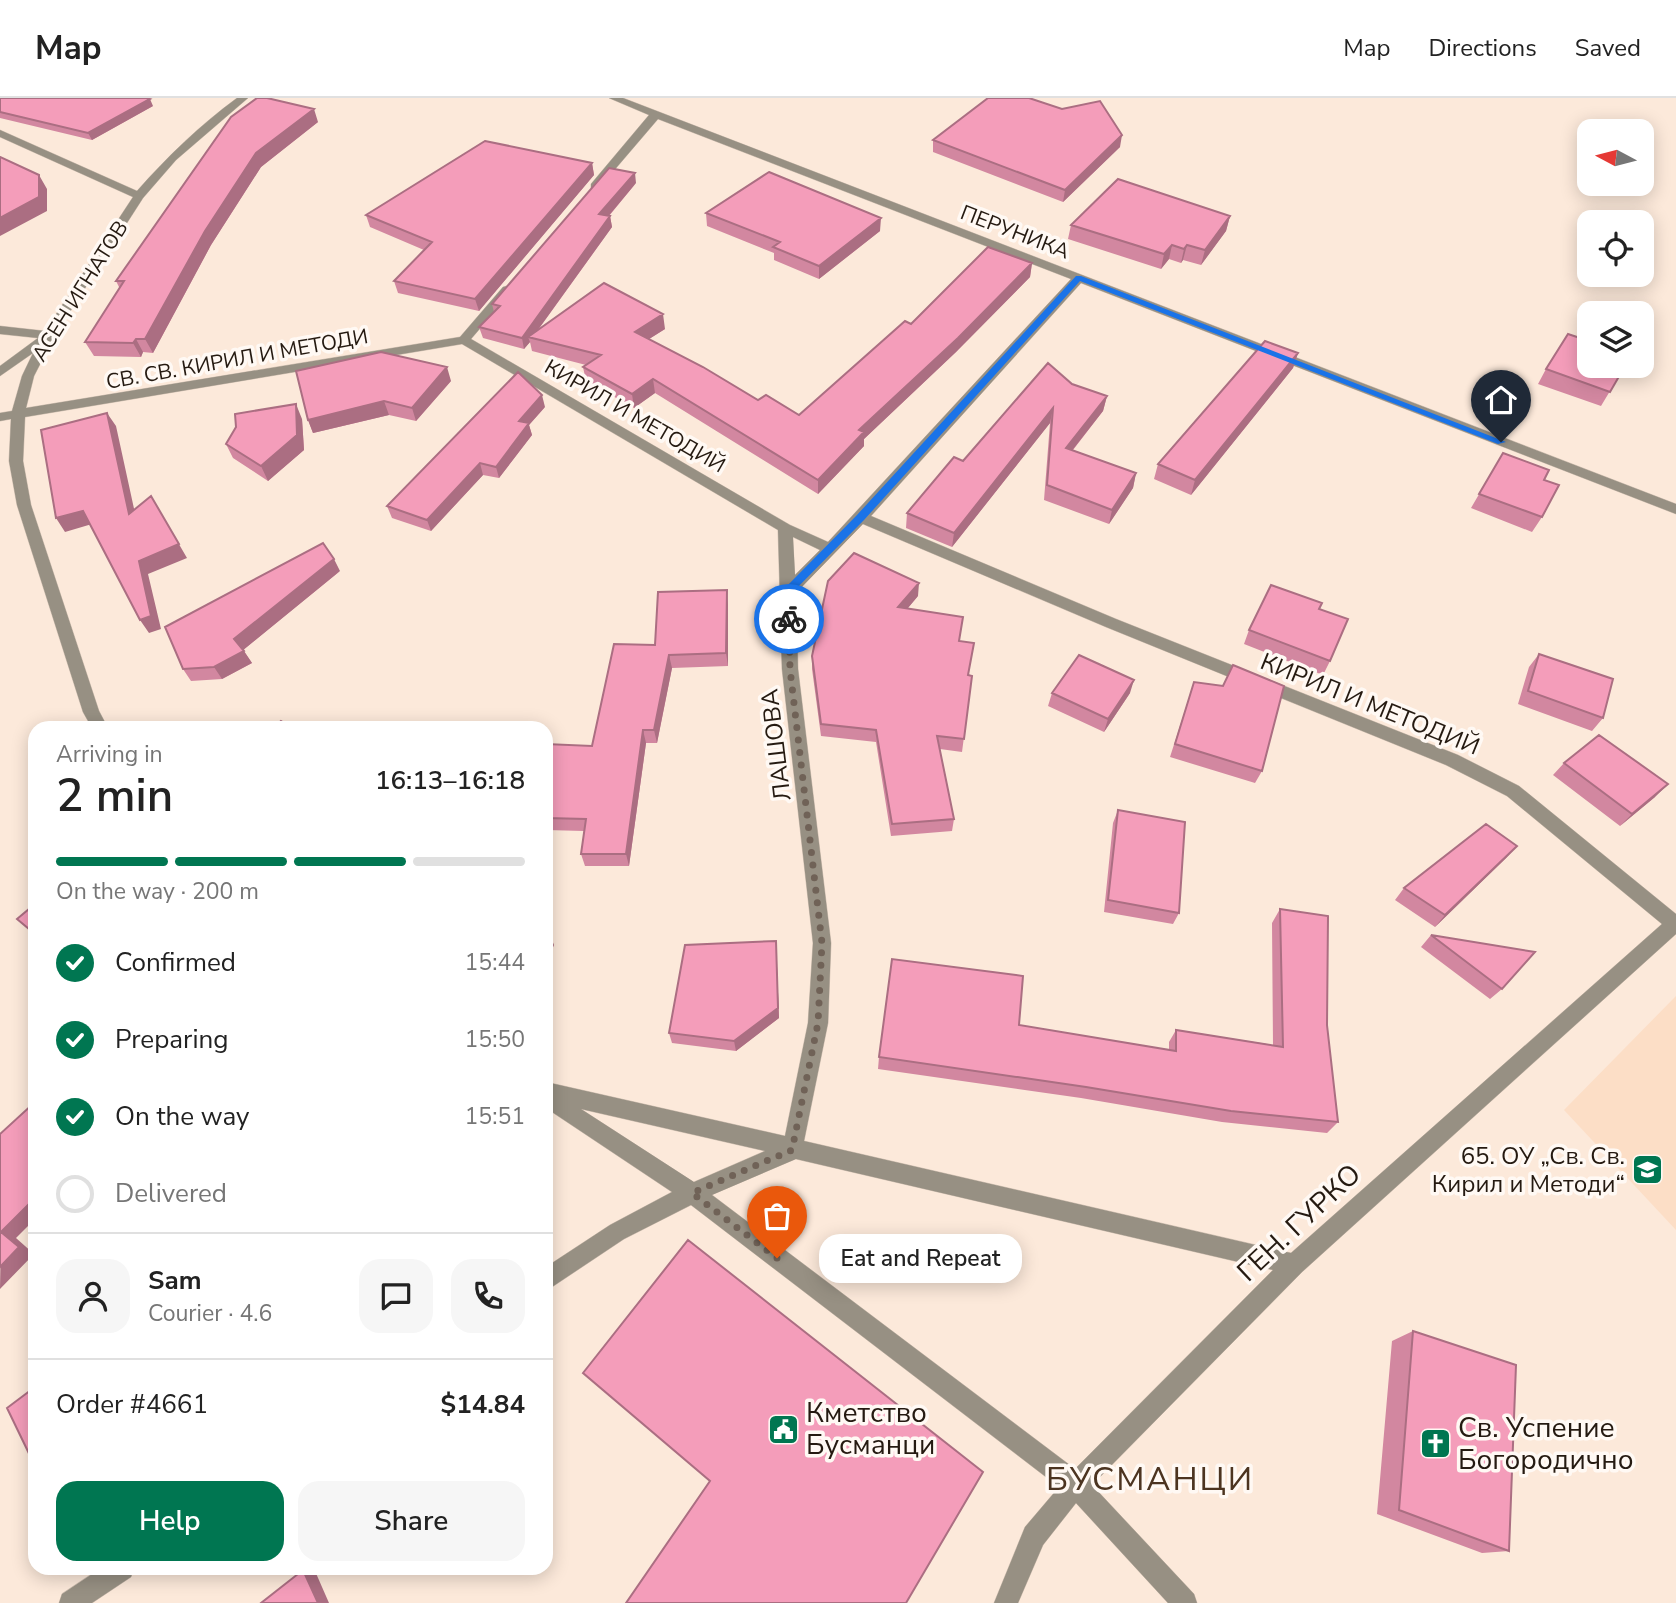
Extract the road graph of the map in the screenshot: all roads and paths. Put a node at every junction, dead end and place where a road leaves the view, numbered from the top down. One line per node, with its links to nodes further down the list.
1 (243, 98): 5 (street, АСЕН ИГНАТОВ)
2 (614, 98): 3 (street, ПЕРУНИКА)
3 (657, 113): 6 (street); 8 (street, ПЕРУНИКА)
4 (0, 133): 5 (street)
5 (139, 196): 10 (street, АСЕН ИГНАТОВ)
6 (587, 196)
7 (516, 278): 11 (street)
8 (1079, 278): 15 (street, ПЕРУНИКА); 16 (street)
9 (0, 330): 10 (street)
10 (49, 335): 12 (street); 13 (street, АСЕН ИГНАТОВ)
11 (464, 340): 13 (street, СВ. СВ. КИРИЛ И МЕТОДИ); 17 (street, КИРИЛ И МЕТОДИЙ)
12 (0, 372)
13 (18, 415): 14 (street, СВ. СВ. КИРИЛ И МЕТОДИ); 20 (street, АСЕН ИГНАТОВ)
14 (0, 417)
15 (1676, 509)
16 (860, 518): 18 (street); 21 (street, КИРИЛ И МЕТОДИЙ)
17 (785, 528): 18 (street, КИРИЛ И МЕТОДИЙ); 19 (street)
18 (829, 548): 19 (street)
19 (788, 591): 24 (street, ЛАШОВА)
20 (96, 721)
21 (1676, 923): 26 (street, ГЕН. ГУРКО)
22 (553, 1093): 24 (street)
23 (553, 1102): 25 (street)
24 (792, 1150): 25 (street); 26 (street)
25 (692, 1193): 27 (street); 28 (street)
26 (1294, 1264): 28 (street, ГЕН. ГУРКО)
27 (553, 1275)
28 (1076, 1485): 31 (street, ГЕН. ГУРКО); 32 (street)
29 (112, 1575): 30 (street)
30 (71, 1603)
31 (1006, 1603)
32 (1185, 1603)

